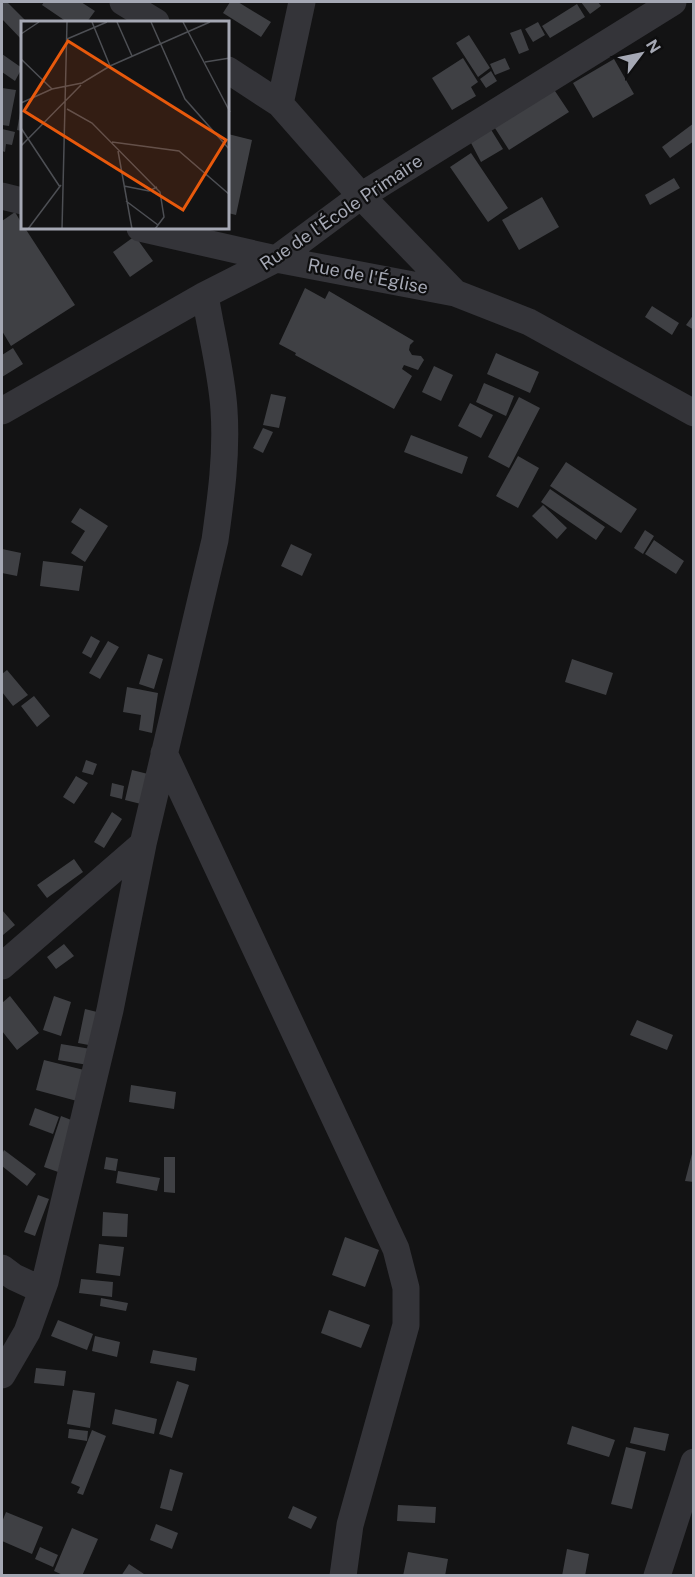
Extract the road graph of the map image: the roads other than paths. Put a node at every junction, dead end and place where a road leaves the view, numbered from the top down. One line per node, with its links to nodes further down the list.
1 (123, 2): 4 (street)
2 (302, 2): 6 (street)
3 (673, 2): 8 (street, Rue de l'École Primaire)
4 (154, 21)
5 (230, 71): 6 (street)
6 (280, 104): 8 (street)
7 (2, 196): 9 (street)
8 (361, 196): 11 (street, Rue de l'École Primaire); 12 (street)
9 (21, 201)
10 (149, 230): 11 (street, Rue de l'Église)
11 (276, 259): 12 (street, Rue de l'Église); 13 (street, Rue de l'École Primaire)
12 (455, 293): 15 (street, Rue de l'Église)
13 (205, 296): 14 (street, Rue de l'École Primaire); 16 (street)
14 (2, 411)
15 (693, 413)
16 (164, 753): 17 (street); 23 (street)
17 (143, 844): 18 (street); 20 (street)
18 (2, 966)
19 (2, 1268): 20 (street)
20 (42, 1290): 21 (street)
21 (2, 1375)
22 (693, 1462): 24 (street)
23 (343, 1575)
24 (657, 1575)

